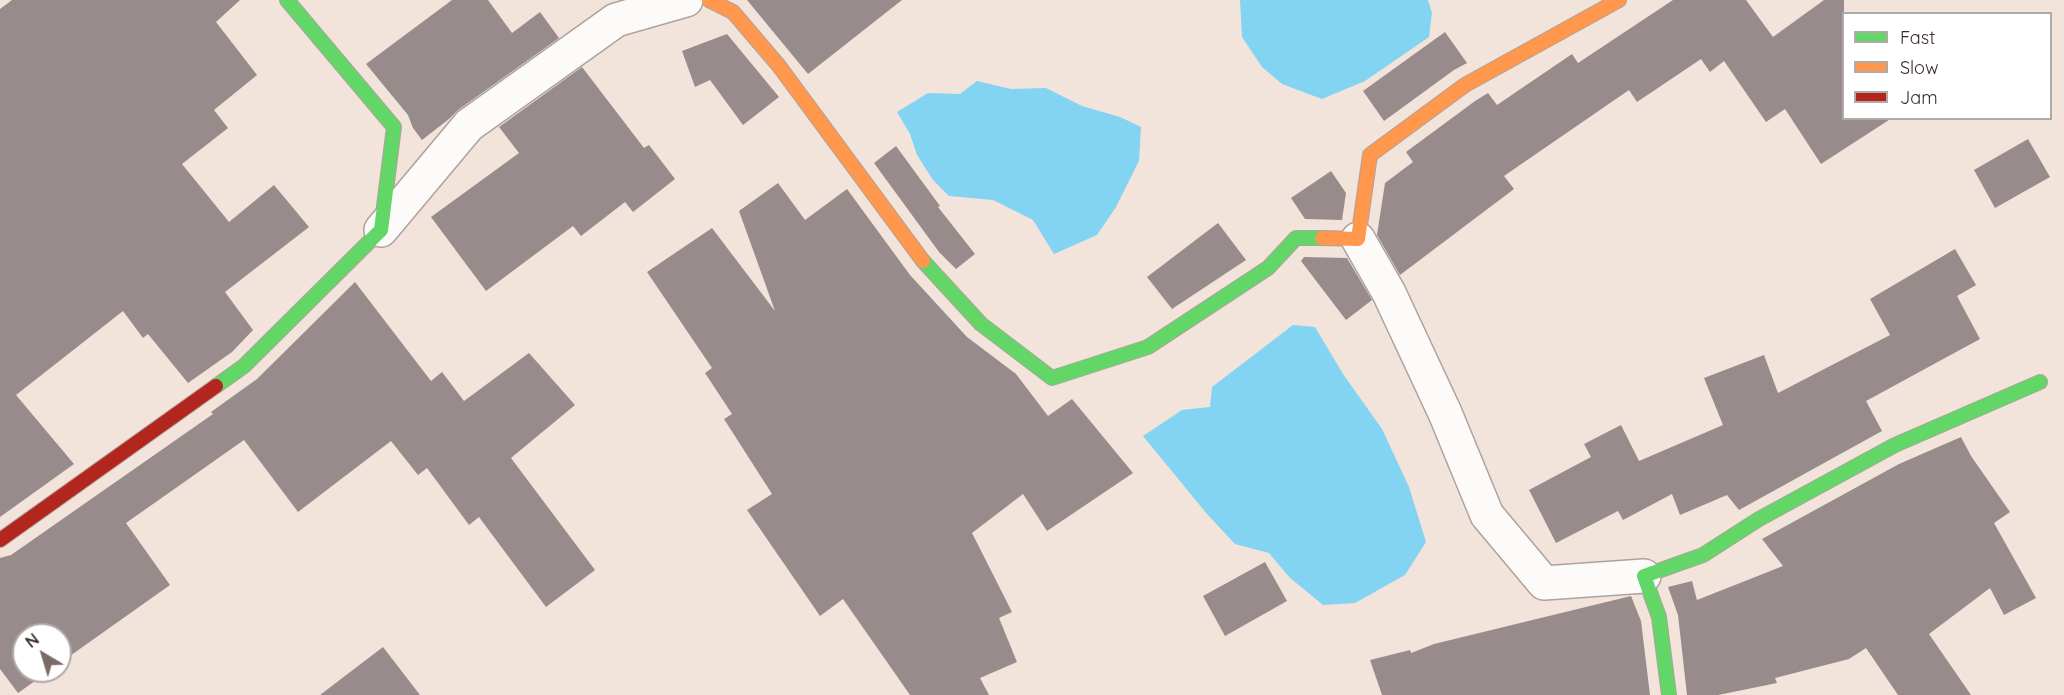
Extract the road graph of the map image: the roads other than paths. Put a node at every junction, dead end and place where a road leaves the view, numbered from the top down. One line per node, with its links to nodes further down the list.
1 (287, 0): 5 (street)
2 (686, 0): 5 (street)
3 (1619, 0): 6 (street)
4 (730, 4): 6 (street)
5 (381, 230): 8 (street)
6 (1358, 239): 9 (street)
7 (2040, 382): 9 (street)
8 (0, 540)
9 (1644, 576): 10 (street)
10 (1670, 695)

